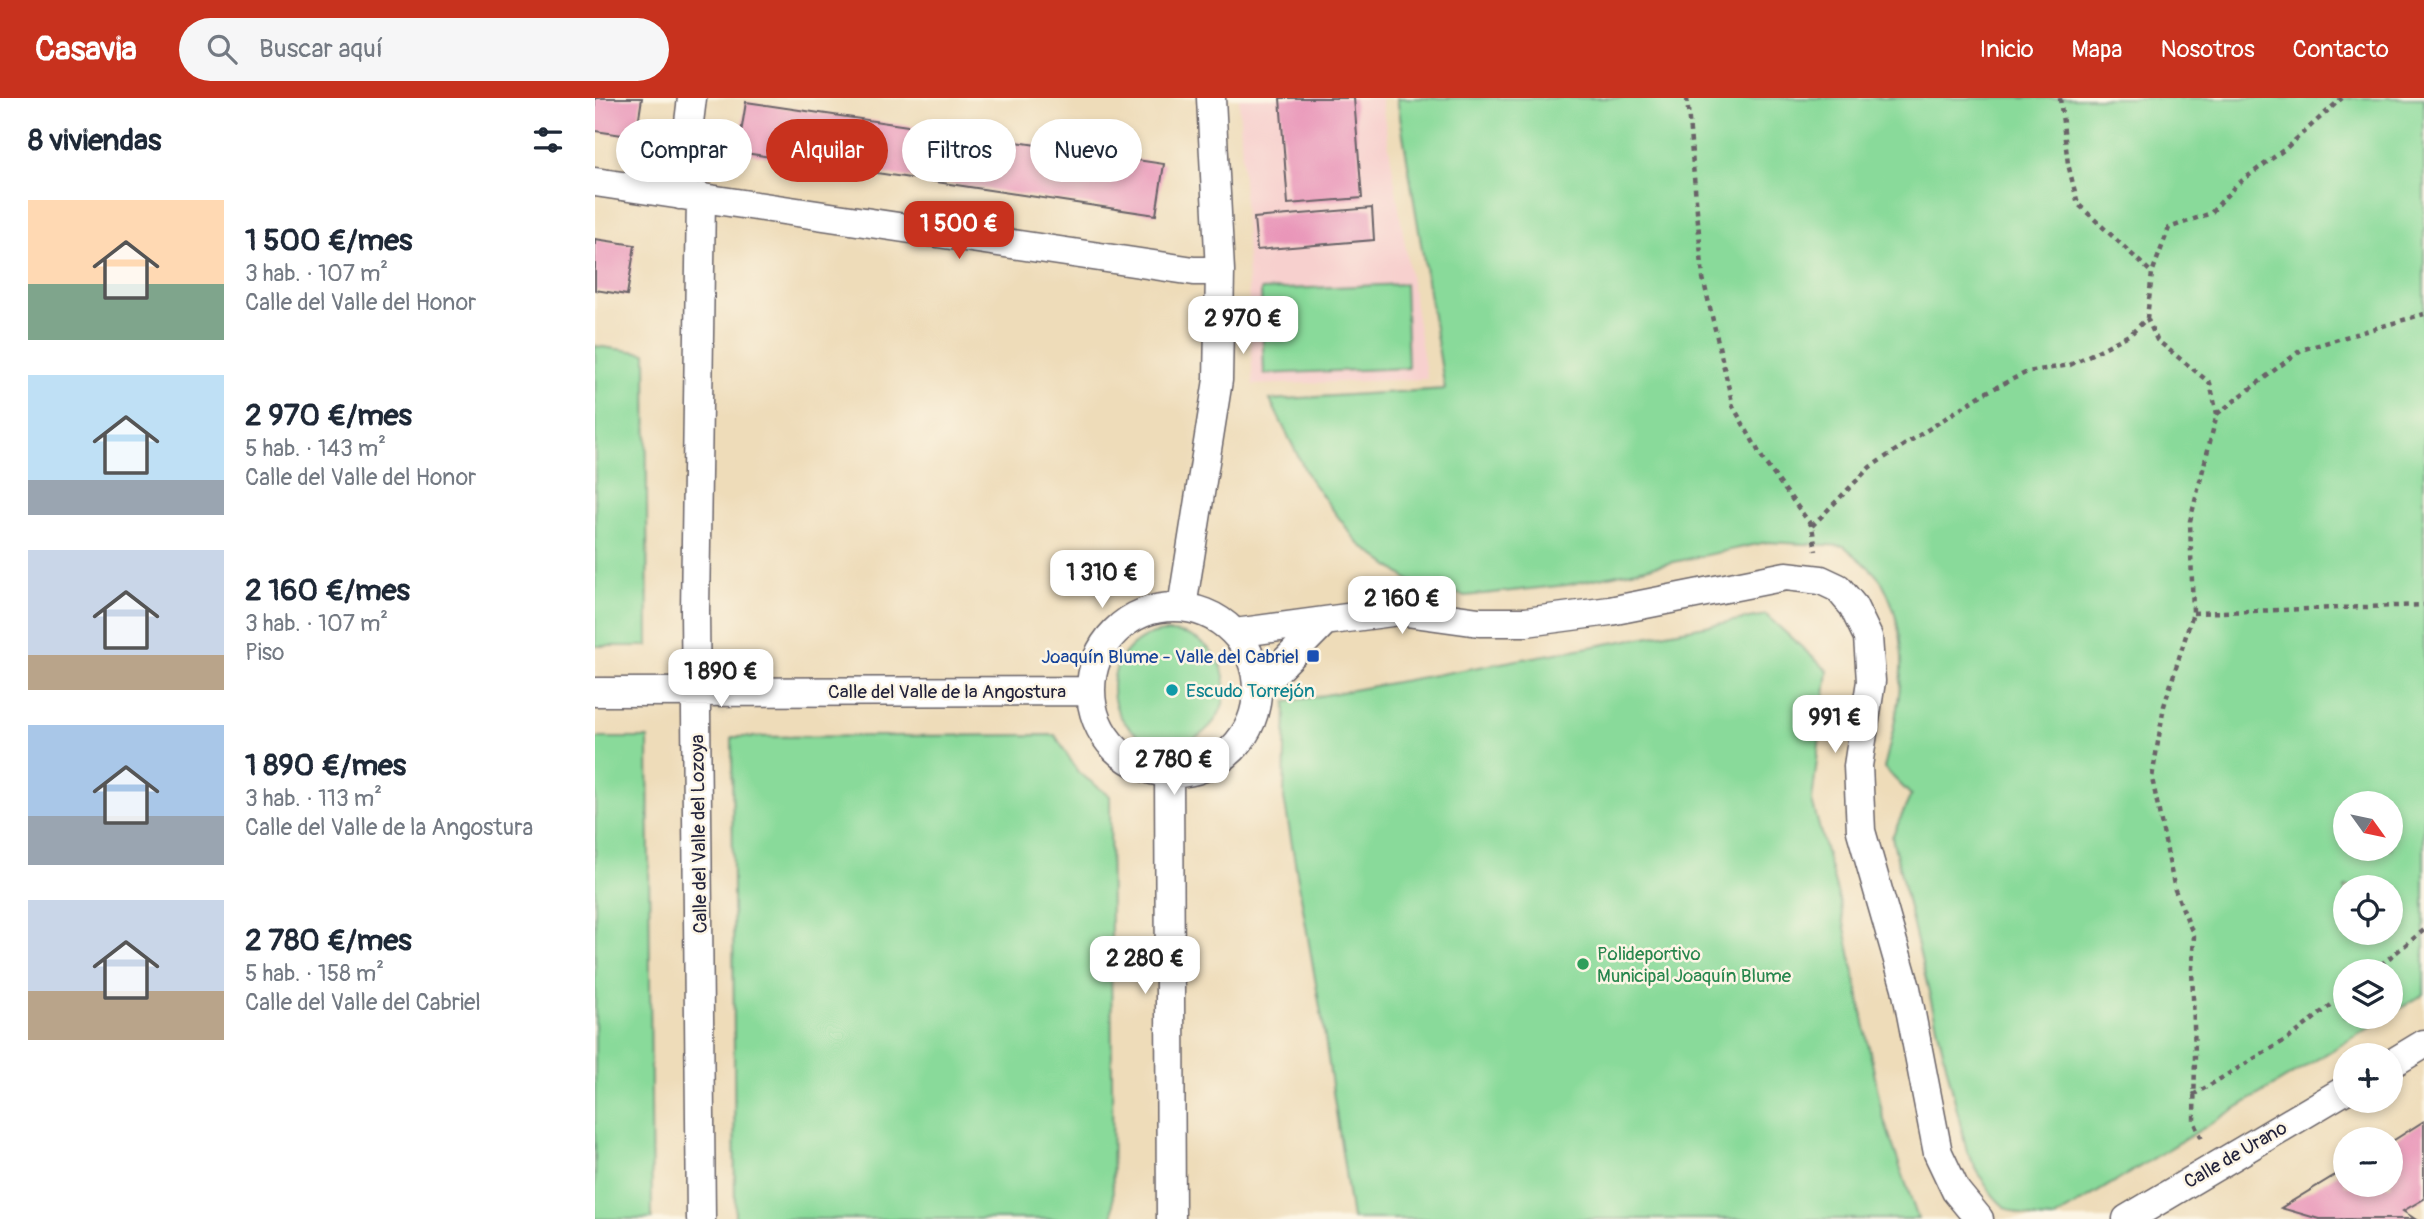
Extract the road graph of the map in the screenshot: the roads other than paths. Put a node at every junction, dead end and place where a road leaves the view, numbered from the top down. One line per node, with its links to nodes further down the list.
1 (692, 98): 4 (street, Calle del Valle del Lozoya)
2 (1211, 98): 5 (street)
3 (595, 182): 4 (street)
4 (690, 196): 5 (street); 10 (street, Calle del Valle del Lozoya)
5 (1220, 271): 6 (street)
6 (1182, 607): 8 (street); 11 (street)
7 (1324, 622): 8 (street); 9 (street); 19 (street)
8 (1235, 633): 9 (street)
9 (1258, 689): 13 (street)
10 (696, 690): 11 (street, Calle del Valle de la Angostura); 12 (street, Calle del Valle de la Angostura); 17 (street, Calle del Valle del Lozoya)
11 (1089, 691): 13 (street)
12 (595, 692)
13 (1169, 773): 18 (street)
14 (2424, 1044): 15 (street)
15 (2403, 1057)
16 (2333, 1097): 20 (street, Calle de Urano)
17 (701, 1219)
18 (1171, 1219)
19 (1979, 1219)
20 (2127, 1219)

